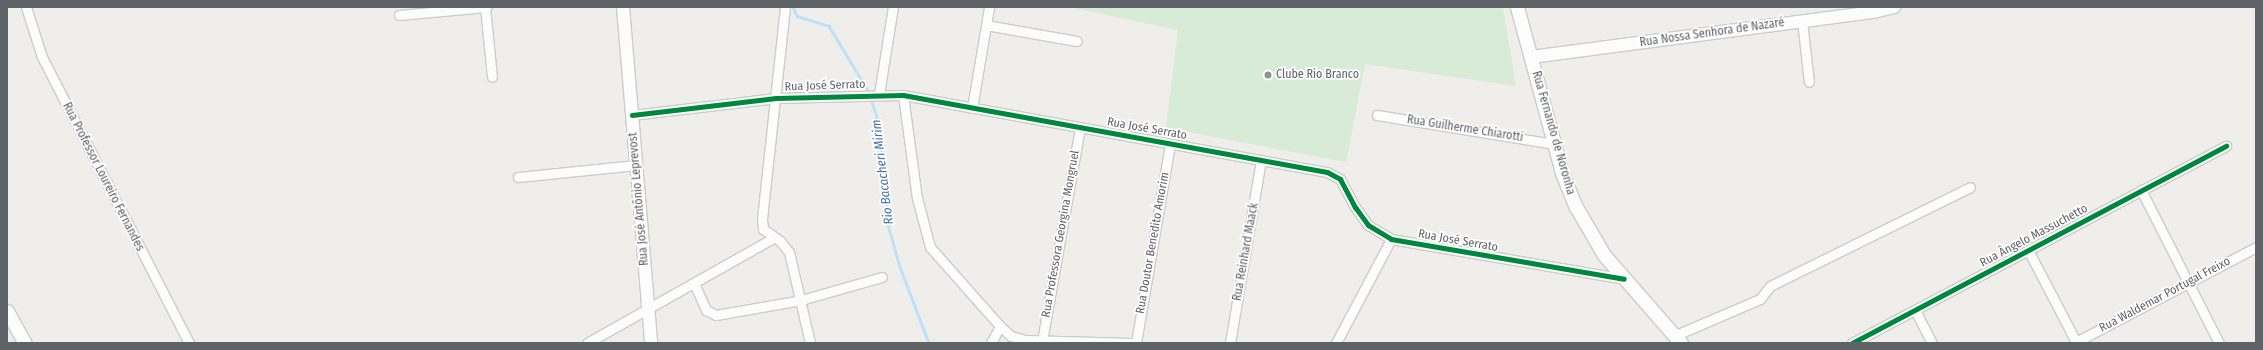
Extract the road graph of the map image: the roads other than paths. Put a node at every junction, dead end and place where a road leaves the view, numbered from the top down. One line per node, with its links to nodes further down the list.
1 (26, 7): 50 (street, Rua Professor Loureiro Fernandes)
2 (486, 7): 9 (street); 14 (street)
3 (623, 7): 20 (street, Rua José Antônio Leprevost)
4 (785, 7): 18 (street)
5 (893, 7): 16 (street)
6 (989, 7): 11 (street)
7 (1517, 7): 13 (main road, Rua Fernando de Noronha)
8 (1894, 7): 10 (street, Rua Nossa Senhora de Nazaré)
9 (399, 15)
10 (1802, 21): 13 (street, Rua Nossa Senhora de Nazaré); 15 (street)
11 (986, 25): 12 (street); 19 (street)
12 (1077, 41)
13 (1531, 57): 24 (main road, Rua Fernando de Noronha)
14 (492, 77)
15 (1809, 82)
16 (873, 94): 17 (street, Rua José Serrato); 18 (street, Rua José Serrato)
17 (903, 95): 19 (street, Rua José Serrato); 45 (street)
18 (776, 98): 20 (street, Rua José Serrato); 31 (street)
19 (972, 108): 22 (street, Rua José Serrato)
20 (632, 115): 27 (street, Rua José Antônio Leprevost)
21 (1377, 115): 24 (street, Rua Guilherme Chiarotti)
22 (1080, 127): 23 (street, Rua José Serrato); 47 (street, Rua Professora Georgina Mongruel)
23 (1170, 144): 26 (street, Rua José Serrato); 56 (street, Rua Doutor Benedito Amorim)
24 (1554, 144): 38 (main road, Rua Fernando de Noronha)
25 (2226, 146): 30 (street, Rua Ângelo Massuchetto)
26 (1261, 160): 33 (street, Rua José Serrato); 57 (street, Rua Reinhard Maack)
27 (636, 165): 28 (street); 42 (street, Rua José Antônio Leprevost)
28 (518, 177)
29 (1970, 187): 46 (street)
30 (2141, 190): 36 (street, Rua Ângelo Massuchetto); 39 (street)
31 (763, 229): 32 (street); 35 (street)
32 (773, 238): 35 (street); 41 (street)
33 (1391, 239): 38 (street, Rua José Serrato); 58 (street)
34 (2256, 247): 39 (street, Rua Waldemar Portugal Freixo)
35 (755, 248): 40 (street)
36 (2028, 250): 43 (street, Rua Ângelo Massuchetto); 48 (street)
37 (882, 277): 41 (street)
38 (1624, 279): 46 (main road, Rua Fernando de Noronha)
39 (2189, 282): 48 (street, Rua Waldemar Portugal Freixo); 61 (street)
40 (694, 283): 41 (street); 42 (street)
41 (801, 300): 53 (street)
42 (648, 308): 51 (street); 52 (street, Rua José Antônio Leprevost)
43 (1915, 310): 59 (street, Rua Ângelo Massuchetto); 60 (street)
44 (7, 311): 49 (main road)
45 (1000, 326): 47 (street); 54 (street)
46 (1678, 339)
47 (1042, 342): 55 (street)
48 (2075, 342)
49 (25, 343)
50 (189, 343)
51 (587, 343)
52 (651, 343)
53 (810, 343)
54 (991, 343)
55 (1132, 343)
56 (1136, 343)
57 (1230, 343)
58 (1336, 343)
59 (1852, 343)
60 (1932, 343)
61 (2219, 343)

